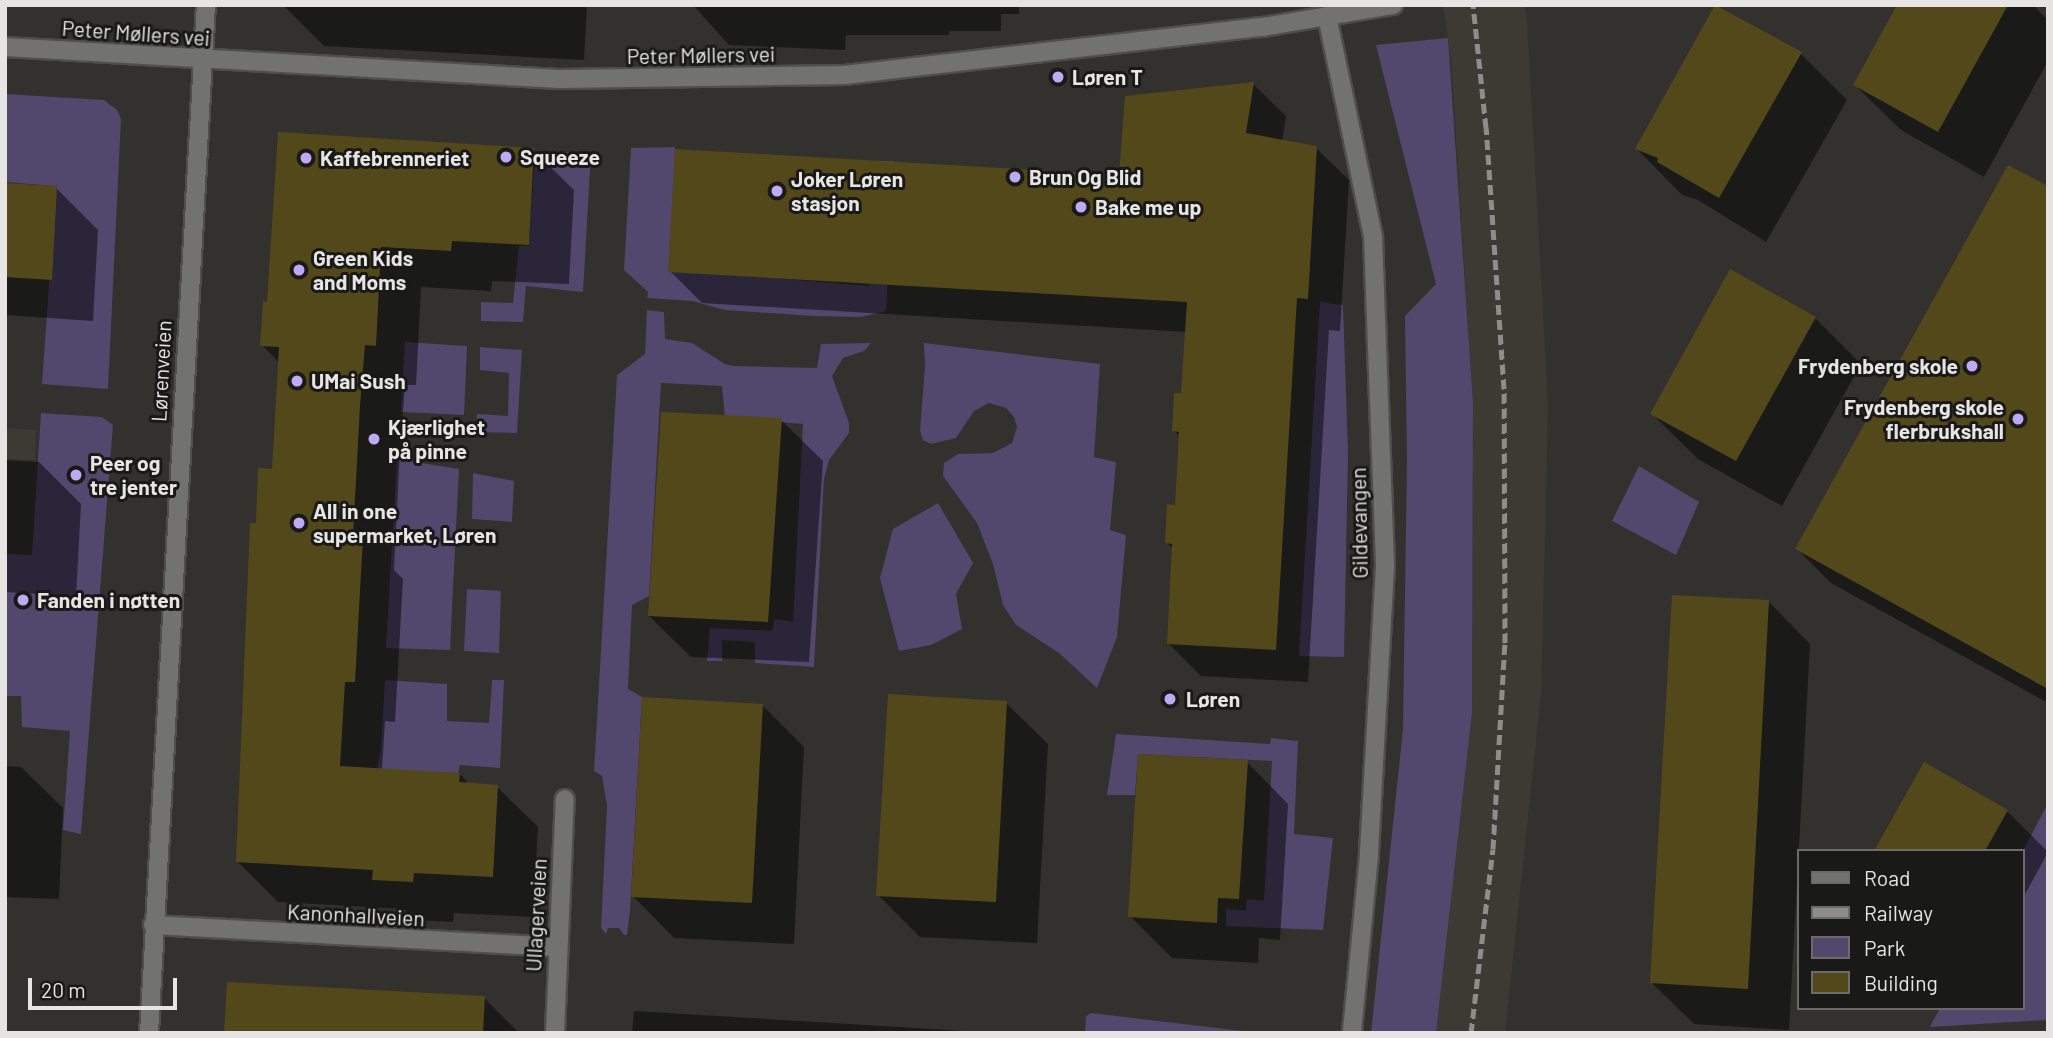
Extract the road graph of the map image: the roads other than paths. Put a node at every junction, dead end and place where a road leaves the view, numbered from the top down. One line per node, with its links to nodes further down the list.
1 (206, 5): 5 (street, Lørenveien)
2 (1393, 5): 3 (street, Peter Møllers vei)
3 (1327, 16): 5 (street, Peter Møllers vei); 11 (street, Gildevangen)
4 (5, 47): 5 (street, Peter Møllers vei)
5 (203, 60): 7 (street, Lørenveien)
6 (565, 799): 8 (street, Ullagerveien)
7 (153, 925): 8 (street, Kanonhallveien); 9 (street, Lørenveien)
8 (557, 947): 10 (street, Ullagerveien)
9 (149, 1033)
10 (555, 1033)
11 (1352, 1033)

